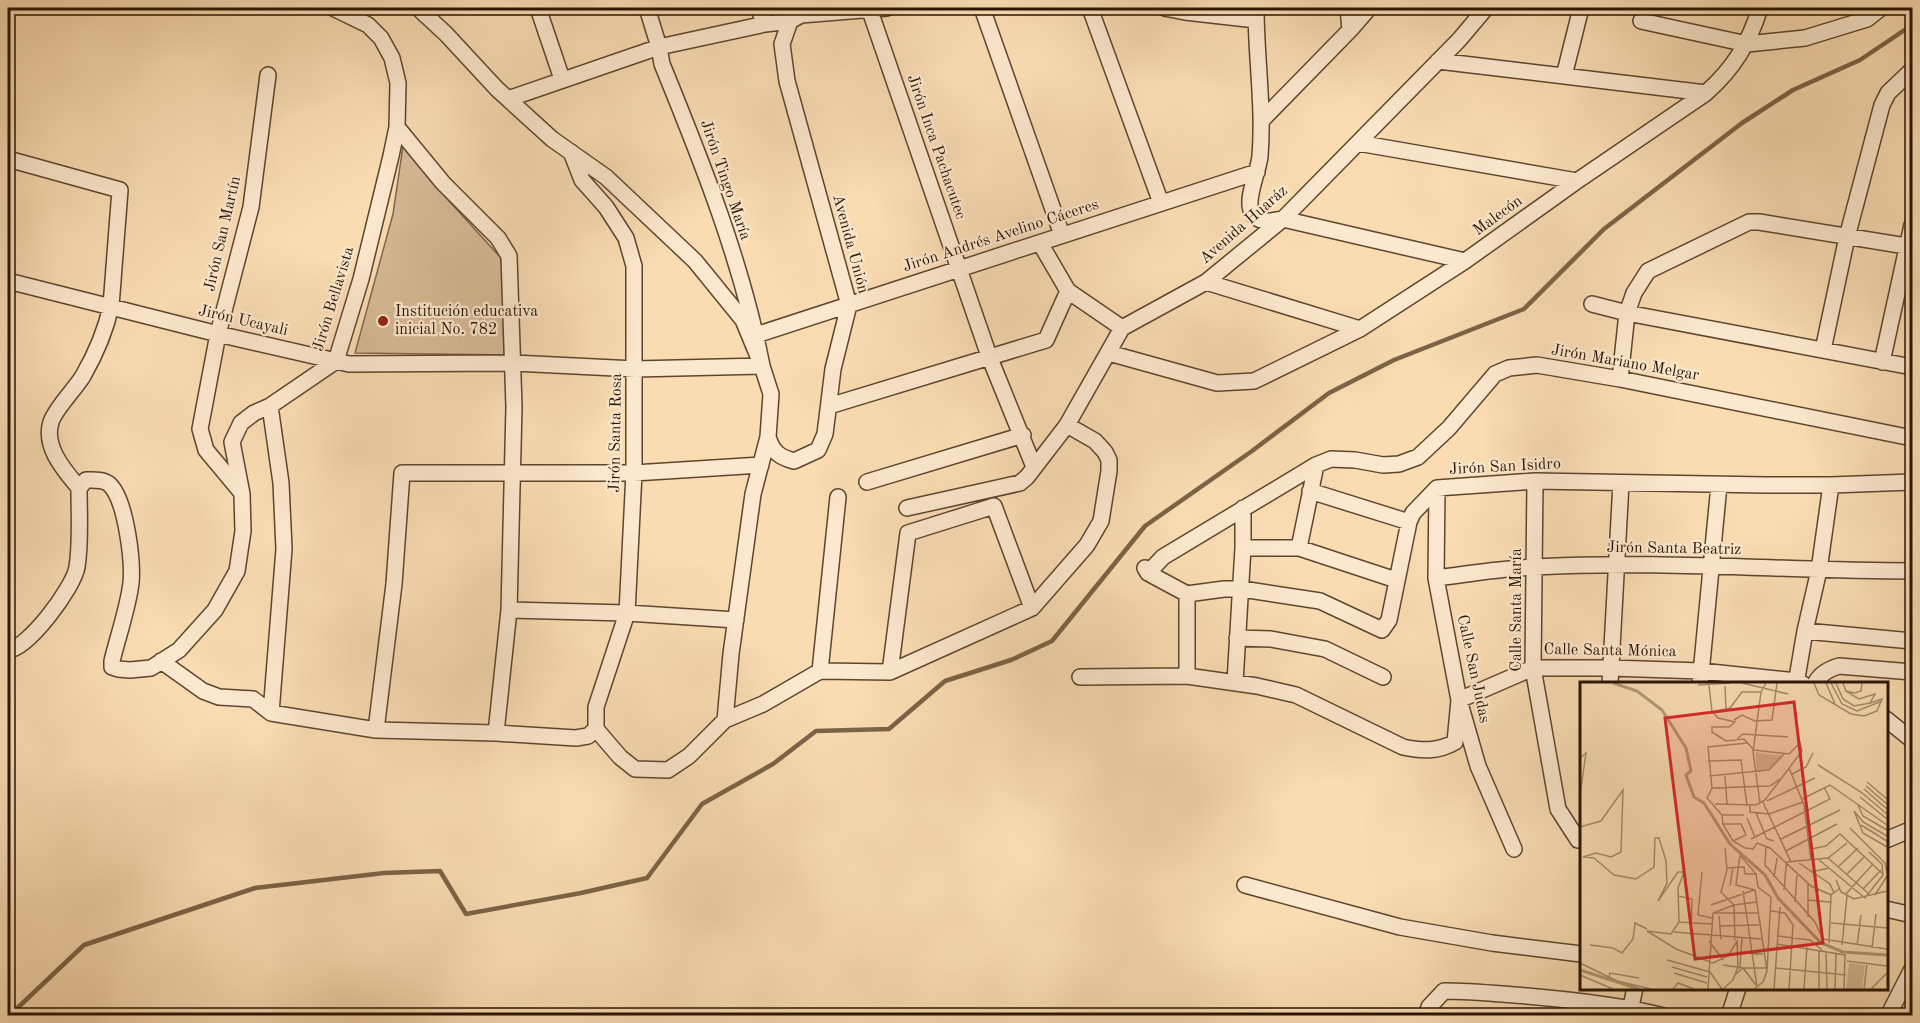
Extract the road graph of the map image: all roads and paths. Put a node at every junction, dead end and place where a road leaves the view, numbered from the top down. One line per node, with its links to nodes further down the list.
1 (333, 8): 32 (street, Jirón Bellavista)
2 (418, 8): 30 (street)
3 (538, 8): 28 (street)
4 (647, 8): 23 (street, Jirón Tingo María)
5 (758, 8): 20 (street)
6 (869, 8): 7 (street); 18 (street); 46 (street, Jirón Inca Pachacutec)
7 (887, 8)
8 (982, 8): 41 (street)
9 (1090, 8): 38 (street)
10 (1165, 8): 17 (street)
11 (1348, 8): 21 (street)
12 (1369, 8): 21 (street)
13 (1486, 8): 24 (street, Avenida Huaráz)
14 (1581, 8): 27 (street)
15 (1760, 8): 22 (street, Malecón)
16 (1881, 8): 22 (street)
17 (1256, 14): 31 (street)
18 (790, 21): 20 (street); 51 (street, Avenida Unión)
19 (1641, 21): 22 (street)
20 (765, 24): 23 (street)
21 (1350, 30): 31 (street)
22 (1747, 44): 29 (street, Malecón)
23 (659, 47): 28 (street); 57 (street, Jirón Tingo María)
24 (1438, 61): 27 (street); 33 (street, Avenida Huaráz)
25 (1912, 70): 42 (street)
26 (268, 75): 56 (street, Jirón San Martín)
27 (1564, 76): 29 (street)
28 (562, 79): 30 (street)
29 (1706, 93): 37 (street, Malecón)
30 (508, 99): 34 (street)
31 (1261, 121): 36 (street)
32 (397, 128): 61 (street, Jirón Bellavista); 63 (street)
33 (1358, 143): 37 (street); 39 (street, Avenida Huaráz)
34 (570, 152): 64 (street); 66 (street, Jirón Santa Rosa)
35 (8, 159): 52 (street)
36 (1257, 172): 38 (street, Jirón Andrés Avelino Cáceres); 39 (street)
37 (1576, 181): 45 (street, Malecón)
38 (1161, 203): 41 (street, Jirón Andrés Avelino Cáceres)
39 (1283, 219): 45 (street); 48 (street, Avenida Huaráz)
40 (1912, 225): 44 (street)
41 (1062, 235): 43 (street, Jirón Andrés Avelino Cáceres)
42 (1847, 237): 44 (street); 53 (street); 58 (street)
43 (1040, 243): 46 (street, Jirón Andrés Avelino Cáceres); 49 (street)
44 (1910, 246): 62 (street)
45 (1465, 261): 55 (street, Malecón)
46 (959, 269): 51 (street, Jirón Andrés Avelino Cáceres); 60 (street, Jirón Inca Pachacutec)
47 (8, 281): 52 (street, Jirón Ucayali)
48 (1206, 282): 54 (street, Avenida Huaráz); 55 (street)
49 (1068, 291): 54 (street); 60 (street)
50 (1592, 304): 53 (street)
51 (849, 305): 57 (street, Jirón Andrés Avelino Cáceres); 69 (street, Avenida Unión)
52 (111, 306): 56 (street, Jirón Ucayali); 85 (street)
53 (1627, 313): 58 (street); 67 (street)
54 (1122, 328): 59 (street)
55 (1360, 329): 59 (street, Malecón)
56 (218, 334): 61 (street, Jirón Ucayali); 88 (street, Jirón San Martín)
57 (756, 335): 64 (street, Jirón Tingo María)
58 (1823, 350): 62 (street)
59 (1108, 353): 70 (street)
60 (989, 356): 69 (street); 71 (street, Jirón Inca Pachacutec)
61 (336, 361): 63 (street, Jirón Ucayali); 68 (street, Jirón Bellavista)
62 (1882, 362): 65 (street)
63 (514, 363): 66 (street, Jirón Ucayali); 78 (street)
64 (762, 366): 66 (street, Jirón Ucayali); 72 (street)
65 (1912, 367)
66 (635, 369): 77 (street, Jirón Santa Rosa)
67 (1620, 379): 73 (street, Jirón Mariano Melgar); 75 (street, Jirón Mariano Melgar)
68 (270, 406): 88 (street, Jirón Bellavista); 128 (street)
69 (829, 406): 72 (street, Avenida Unión)
70 (1067, 425): 76 (street); 104 (street)
71 (1023, 435): 76 (street, Jirón Inca Pachacutec); 80 (street)
72 (768, 437): 74 (street)
73 (1912, 438)
74 (761, 465): 77 (street); 107 (street)
75 (1316, 465): 87 (street); 91 (street, Jirón Mariano Melgar)
76 (1034, 467): 90 (street)
77 (634, 473): 78 (street); 106 (street, Jirón Santa Rosa)
78 (511, 474): 105 (street); 132 (street)
79 (1535, 481): 82 (street, Jirón San Isidro); 86 (street, Jirón San Isidro); 96 (street, Calle Santa María)
80 (867, 482)
81 (1912, 482): 84 (street, Jirón San Isidro)
82 (1621, 483): 83 (street, Jirón San Isidro); 95 (street)
83 (1719, 485): 84 (street, Jirón San Isidro); 97 (street)
84 (1831, 485): 98 (street)
85 (79, 488): 111 (street); 112 (street, Jirón Bellavista)
86 (1437, 488): 92 (street, Jirón San Isidro); 100 (street, Calle San Judas)
87 (1310, 491): 92 (street); 94 (street)
88 (242, 494): 112 (street, Jirón Bellavista)
89 (838, 497): 115 (street)
90 (907, 508)
91 (1243, 508): 93 (street); 103 (street, Jirón Mariano Melgar)
92 (1408, 522): 101 (street, Jirón San Isidro)
93 (1243, 548): 94 (street); 102 (street)
94 (1299, 548): 101 (street)
95 (1615, 566): 96 (street, Jirón Santa Beatriz); 97 (street, Jirón Santa Beatriz); 114 (street)
96 (1534, 567): 100 (street, Jirón Santa Beatriz); 113 (street, Calle Santa María)
97 (1711, 568): 98 (street, Jirón Santa Beatriz); 121 (street)
98 (1819, 570): 99 (street, Jirón Santa Beatriz); 108 (street)
99 (1912, 571)
100 (1436, 578): 127 (street, Calle San Judas)
101 (1396, 580): 102 (street, Jirón San Isidro)
102 (1242, 589): 103 (street, Jirón San Isidro); 109 (street)
103 (1187, 594): 118 (street)
104 (1032, 608): 116 (street); 116 (street)
105 (509, 610): 106 (street); 133 (street)
106 (627, 613): 107 (street); 131 (street, Jirón Santa Rosa)
107 (736, 620): 129 (street)
108 (1805, 631): 110 (street); 125 (street)
109 (1238, 638): 120 (street); 122 (street)
110 (1912, 641)
111 (8, 650)
112 (161, 661): 128 (street)
113 (1533, 668): 114 (street, Calle Santa Mónica); 127 (street, Calle Santa Mónica); 136 (street, Calle Santa María)
114 (1611, 668): 121 (street, Calle Santa Mónica); 123 (street)
115 (820, 671): 116 (street); 129 (street)
116 (890, 672)
117 (1912, 672): 126 (street)
118 (1187, 676): 119 (street); 122 (street)
119 (1080, 677)
120 (1383, 677)
121 (1701, 678): 124 (street, Calle Santa Mónica)
122 (1235, 682): 127 (street)
123 (1610, 682)
124 (1779, 682)
125 (1798, 682)
126 (1816, 682)
127 (1459, 700): 138 (street, Calle San Judas)
128 (271, 713): 132 (street)
129 (725, 720): 131 (street)
130 (1887, 720): 134 (street)
131 (596, 729): 133 (street)
132 (376, 730): 133 (street)
133 (496, 733)
134 (1912, 740)
135 (1912, 829): 137 (street)
136 (1580, 838)
137 (1887, 840)
138 (1514, 849)
139 (1245, 885): 142 (street)
140 (1887, 909): 141 (street)
141 (1912, 915)
142 (1580, 954)
143 (1912, 969): 150 (street)
144 (1635, 990): 146 (street)
145 (1737, 990): 149 (street)
146 (1630, 1012): 147 (street); 148 (street)
147 (1426, 1016)
148 (1665, 1016)
149 (1729, 1016)
150 (1888, 1016)

